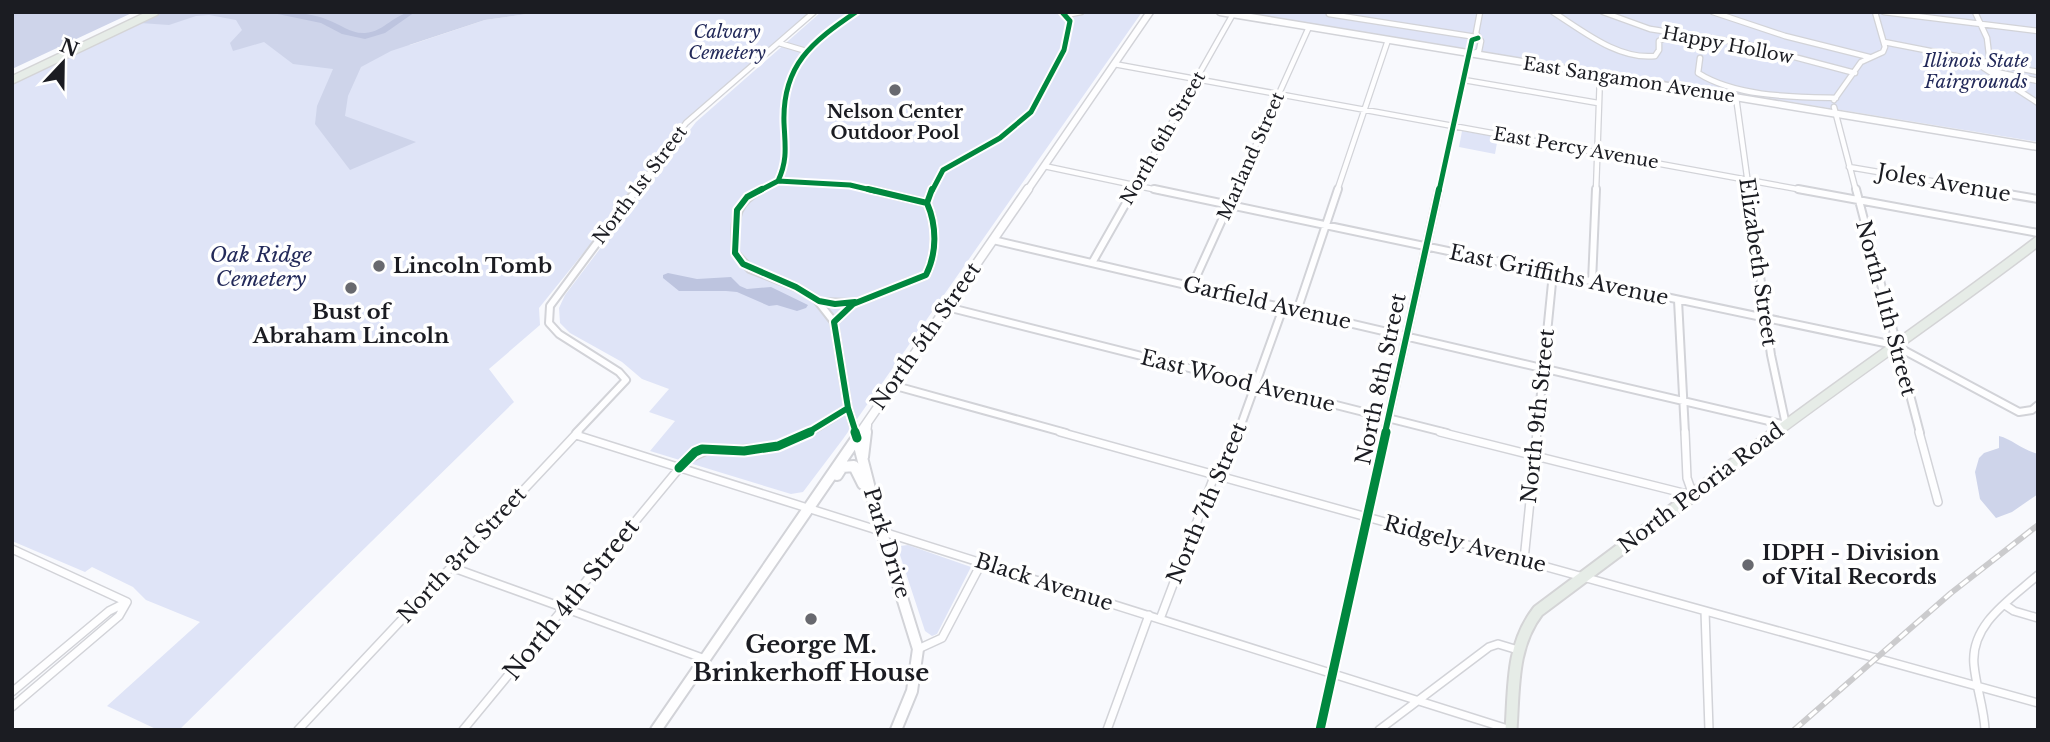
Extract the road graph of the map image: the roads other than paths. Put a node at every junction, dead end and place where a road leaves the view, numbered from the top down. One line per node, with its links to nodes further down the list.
1 (144, 12): 36 (main road)
2 (155, 12): 39 (main road)
3 (814, 12): 25 (street, North 1st Street)
4 (856, 12): 26 (street)
5 (1082, 12): 15 (street)
6 (1150, 12): 32 (main road, North 5th Street)
7 (1220, 12): 16 (main road, East Sangamon Avenue)
8 (1480, 12): 22 (street, North 8th Street)
9 (1553, 12): 21 (street)
10 (1603, 12): 21 (street, Happy Hollow)
11 (1713, 12): 28 (street)
12 (1875, 12): 24 (street)
13 (1884, 12): 18 (street)
14 (1975, 12): 18 (street)
15 (1064, 14): 58 (street)
16 (1233, 14): 19 (main road, East Sangamon Avenue); 38 (street, North 6th Street)
17 (1329, 14): 22 (street)
18 (1981, 24): 20 (street); 31 (street)
19 (1309, 27): 23 (main road, East Sangamon Avenue); 42 (street, Marland Street)
20 (2038, 31)
21 (1675, 33): 35 (street, Happy Hollow)
22 (1478, 38): 27 (street, North 8th Street)
23 (1388, 40): 27 (main road, East Sangamon Avenue); 47 (street)
24 (1884, 42): 28 (street); 30 (street)
25 (779, 43): 26 (street); 80 (street, North 1st Street)
26 (806, 51): 54 (street)
27 (1471, 54): 37 (main road, East Sangamon Avenue); 40 (street, North 8th Street)
28 (1869, 57): 35 (street)
29 (1700, 58): 46 (street)
30 (1980, 61): 31 (street); 33 (street)
31 (1990, 63): 34 (street)
32 (1114, 64): 38 (street, East Percy Avenue); 51 (main road, North 5th Street)
33 (1986, 69): 41 (street); 45 (street)
34 (2038, 72)
35 (1855, 73): 46 (street)
36 (12, 74)
37 (1600, 75): 43 (main road, East Sangamon Avenue); 44 (street)
38 (1197, 79): 42 (street, East Percy Avenue); 55 (street, North 6th Street)
39 (12, 80)
40 (1464, 80): 44 (street); 48 (street, North 8th Street)
41 (2038, 81)
42 (1279, 94): 47 (street, East Percy Avenue); 59 (street, Marland Street)
43 (1736, 97): 46 (main road, East Sangamon Avenue); 53 (street, Elizabeth Street)
44 (1598, 103): 50 (street)
45 (2038, 103)
46 (1835, 105): 49 (main road, East Sangamon Avenue); 52 (street, North 11th Street)
47 (1365, 109): 48 (street, East Percy Avenue); 60 (street)
48 (1454, 126): 50 (street, East Percy Avenue); 63 (street, North 8th Street)
49 (2038, 147)
50 (1597, 152): 53 (street, East Percy Avenue); 67 (street)
51 (1044, 166): 55 (street, East Griffiths Avenue); 62 (main road, North 5th Street)
52 (1849, 166): 56 (street, Joles Avenue); 57 (street, North 11th Street)
53 (1748, 179): 57 (street, East Percy Avenue); 75 (street, Elizabeth Street)
54 (778, 181): 58 (street); 70 (street)
55 (1136, 186): 59 (street, East Griffiths Avenue); 65 (street, North 6th Street)
56 (2038, 199)
57 (1858, 200): 61 (street, East Percy Avenue); 78 (street, North 11th Street)
58 (927, 202): 71 (street)
59 (1229, 205): 60 (street, East Griffiths Avenue); 68 (street, Marland Street)
60 (1326, 225): 63 (street, East Griffiths Avenue); 74 (street)
61 (2038, 233)
62 (993, 240): 65 (street, Garfield Avenue); 72 (main road, North 5th Street)
63 (1428, 247): 66 (street, East Griffiths Avenue); 77 (street, North 8th Street)
64 (2035, 247): 78 (main road, North Peoria Road)
65 (1092, 262): 68 (street, Garfield Avenue)
66 (1553, 273): 67 (street, East Griffiths Avenue); 79 (street, North 9th Street)
67 (1592, 282): 69 (street, East Griffiths Avenue)
68 (1192, 286): 73 (street, Garfield Avenue)
69 (1678, 300): 75 (street, East Griffiths Avenue); 83 (street)
70 (819, 301): 71 (street); 76 (street)
71 (855, 302): 76 (street)
72 (947, 307): 81 (main road, North 5th Street); 82 (street, East Wood Avenue)
73 (1283, 308): 74 (street, Garfield Avenue); 82 (street, North 7th Street)
74 (1297, 311): 77 (street, Garfield Avenue)
75 (1767, 319): 78 (street, East Griffiths Avenue); 88 (street, Elizabeth Street)
76 (834, 322): 85 (street)
77 (1409, 336): 79 (street, Garfield Avenue); 86 (street, North 8th Street)
78 (1895, 345): 84 (street, East Griffiths Avenue); 88 (main road, North Peoria Road); 98 (street, North 11th Street)
79 (1542, 368): 83 (street, Garfield Avenue); 91 (street, North 9th Street)
80 (626, 380): 89 (street, North 3rd Street)
81 (892, 385): 87 (main road, North 5th Street); 94 (street, Ridgely Avenue)
82 (1255, 385): 86 (street, East Wood Avenue); 94 (street, North 7th Street)
83 (1683, 401): 88 (street, Garfield Avenue); 96 (street)
84 (2038, 405)
85 (848, 408): 90 (street); 93 (street, North 4th Street)
86 (1390, 418): 91 (street, East Wood Avenue); 100 (street, North 8th Street)
87 (867, 422): 90 (main road, North 5th Street); 92 (main road)
88 (1786, 425): 96 (main road, North Peoria Road)
89 (576, 435): 93 (street, Black Avenue); 105 (street, North 3rd Street)
90 (857, 438): 92 (main road, Park Drive); 95 (main road, North 5th Street)
91 (1533, 454): 96 (street, East Wood Avenue); 103 (street, North 9th Street)
92 (862, 462): 97 (main road, Park Drive)
93 (679, 468): 99 (street, Black Avenue); 110 (street, North 4th Street)
94 (1215, 474): 100 (street, Ridgely Avenue); 114 (street, North 7th Street)
95 (827, 481): 97 (main road); 99 (main road, North 5th Street)
96 (1693, 495): 107 (main road, North Peoria Road)
97 (872, 497): 101 (main road, Park Drive)
98 (1938, 502)
99 (809, 508): 101 (street, Black Avenue); 117 (main road, North 5th Street)
100 (1368, 517): 103 (street, Ridgely Avenue); 118 (street, North 8th Street)
101 (883, 531): 104 (street, Black Avenue); 115 (main road, Park Drive)
102 (12, 549): 108 (street)
103 (1524, 560): 107 (street, Ridgely Avenue)
104 (982, 562): 112 (street, Black Avenue); 115 (street)
105 (451, 567): 110 (street); 125 (street, North 3rd Street)
106 (2038, 575): 109 (street)
107 (1583, 576): 111 (street, Ridgely Avenue); 116 (main road, North Peoria Road)
108 (127, 602): 120 (street); 123 (street)
109 (2005, 605): 113 (street); 119 (street)
110 (564, 608): 117 (street); 126 (street, North 4th Street)
111 (1705, 611): 119 (street, Ridgely Avenue); 132 (street)
112 (1149, 615): 114 (street, Black Avenue); 128 (street)
113 (2038, 618)
114 (1160, 619): 118 (street, Black Avenue)
115 (918, 649): 124 (main road)
116 (1518, 650): 121 (street); 131 (main road)
117 (705, 659): 127 (main road, North 5th Street)
118 (1333, 673): 121 (street, Black Avenue); 129 (street, North 8th Street)
119 (1979, 687): 122 (street, Ridgely Avenue); 133 (street)
120 (12, 692)
121 (1419, 700): 130 (street); 131 (street, Black Avenue)
122 (2038, 703)
123 (12, 707)
124 (898, 729)
125 (298, 730)
126 (463, 730)
127 (656, 730)
128 (1107, 730)
129 (1320, 730)
130 (1379, 730)
131 (1511, 730)
132 (1709, 730)
133 (1984, 730)

